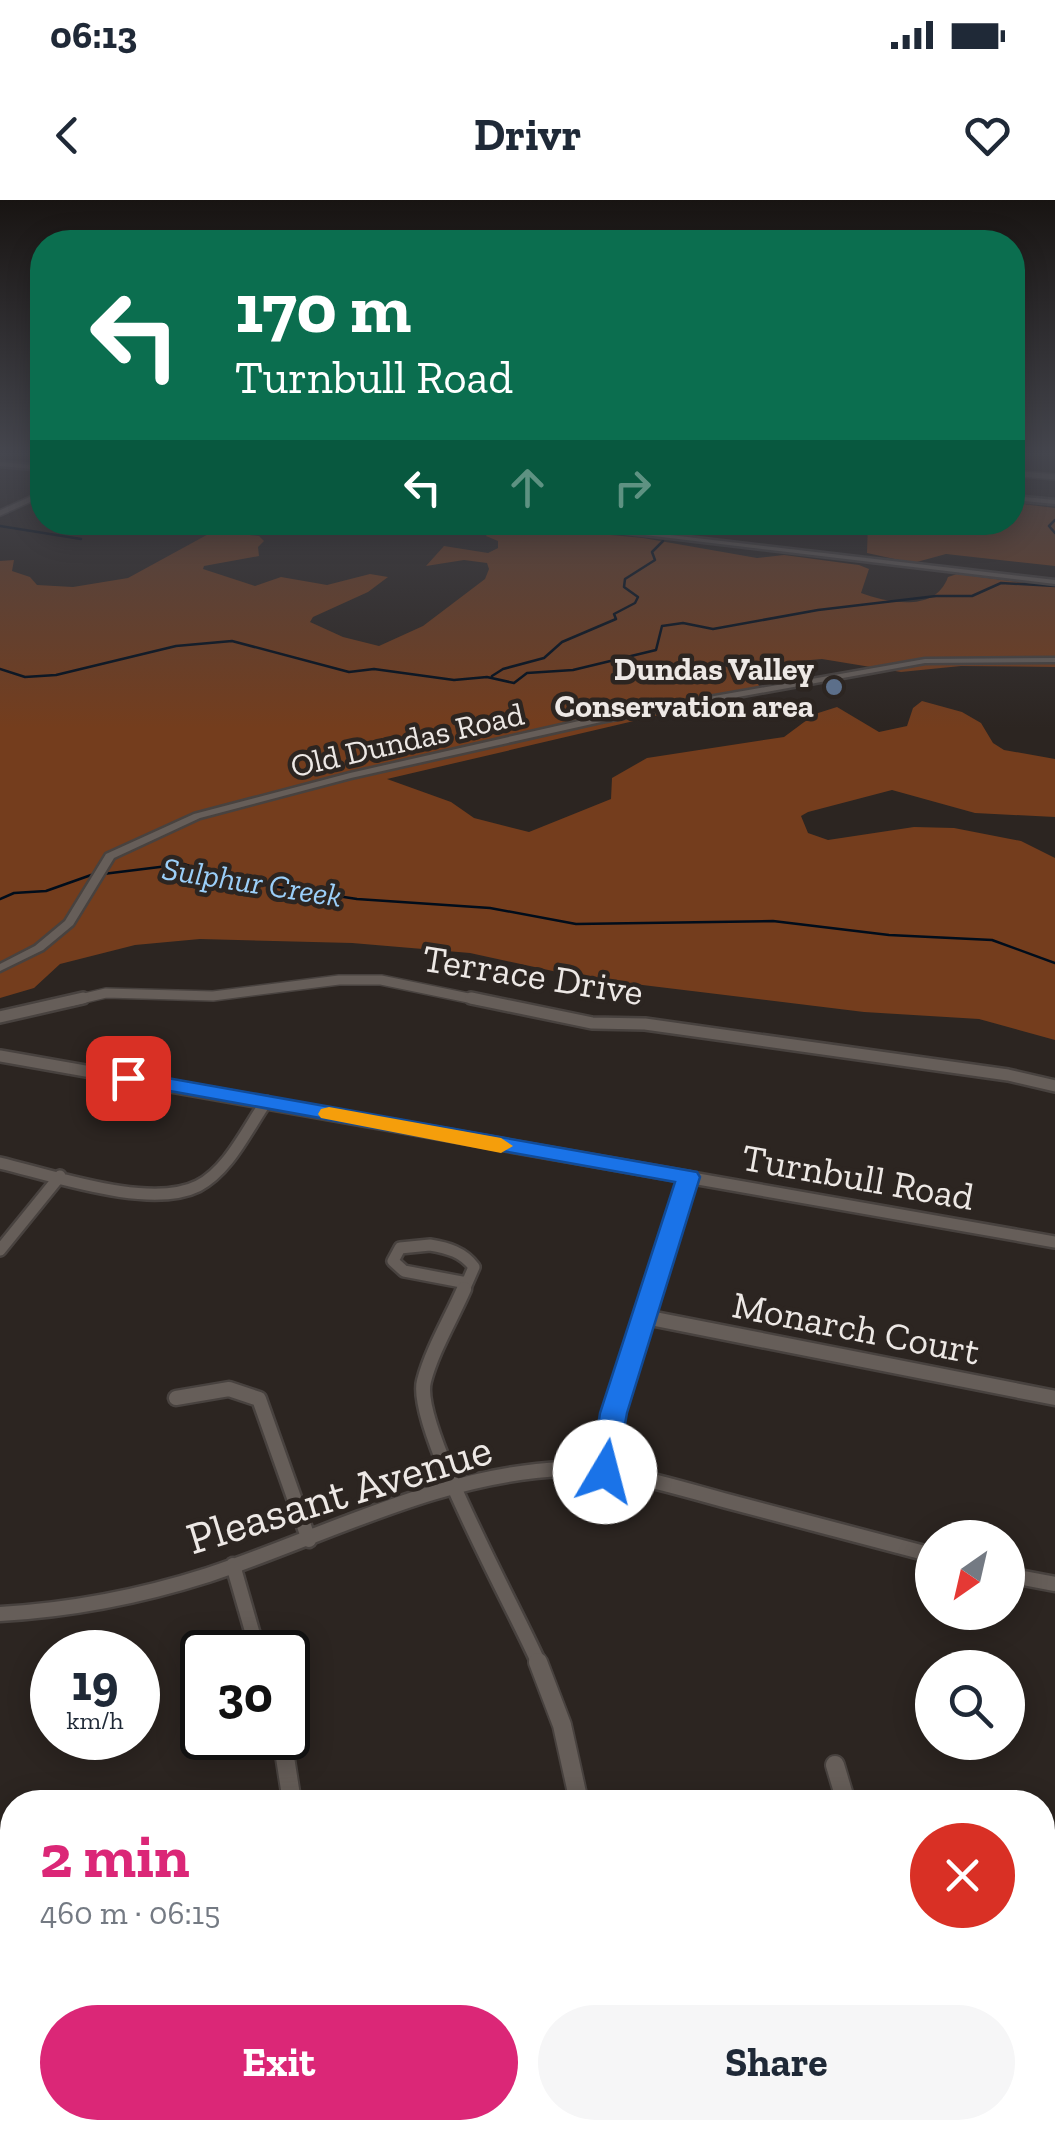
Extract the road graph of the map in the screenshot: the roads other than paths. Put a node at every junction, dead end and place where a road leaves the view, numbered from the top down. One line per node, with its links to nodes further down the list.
1 (750, 547): 2 (street)
2 (1055, 582)
3 (1055, 660): 4 (street, Old Dundas Road)
4 (0, 968)
5 (0, 1017): 7 (street, Terrace Drive)
6 (0, 1056): 8 (street, Turnbull Road)
7 (1055, 1086)
8 (266, 1102): 10 (street); 11 (street, Turnbull Road)
9 (0, 1163): 10 (street)
10 (60, 1176): 13 (street)
11 (688, 1177): 12 (street, Turnbull Road); 15 (street)
12 (1055, 1242)
13 (0, 1250)
14 (468, 1283): 14 (street); 19 (street)
15 (645, 1318): 17 (street, Monarch Court); 18 (street)
16 (176, 1398): 20 (street)
17 (1055, 1398)
18 (605, 1472): 19 (street, Pleasant Avenue); 21 (street, Pleasant Avenue)
19 (456, 1489): 20 (street, Pleasant Avenue); 30 (street)
20 (309, 1540): 22 (street, Pleasant Avenue)
21 (915, 1550)
22 (233, 1565): 25 (street, Pleasant Avenue); 26 (street)
23 (1025, 1579): 24 (street)
24 (1055, 1584)
25 (0, 1614)
26 (252, 1630)
27 (285, 1760): 29 (street)
28 (835, 1765): 31 (street)
29 (290, 1790)
30 (577, 1790)
31 (842, 1790)

